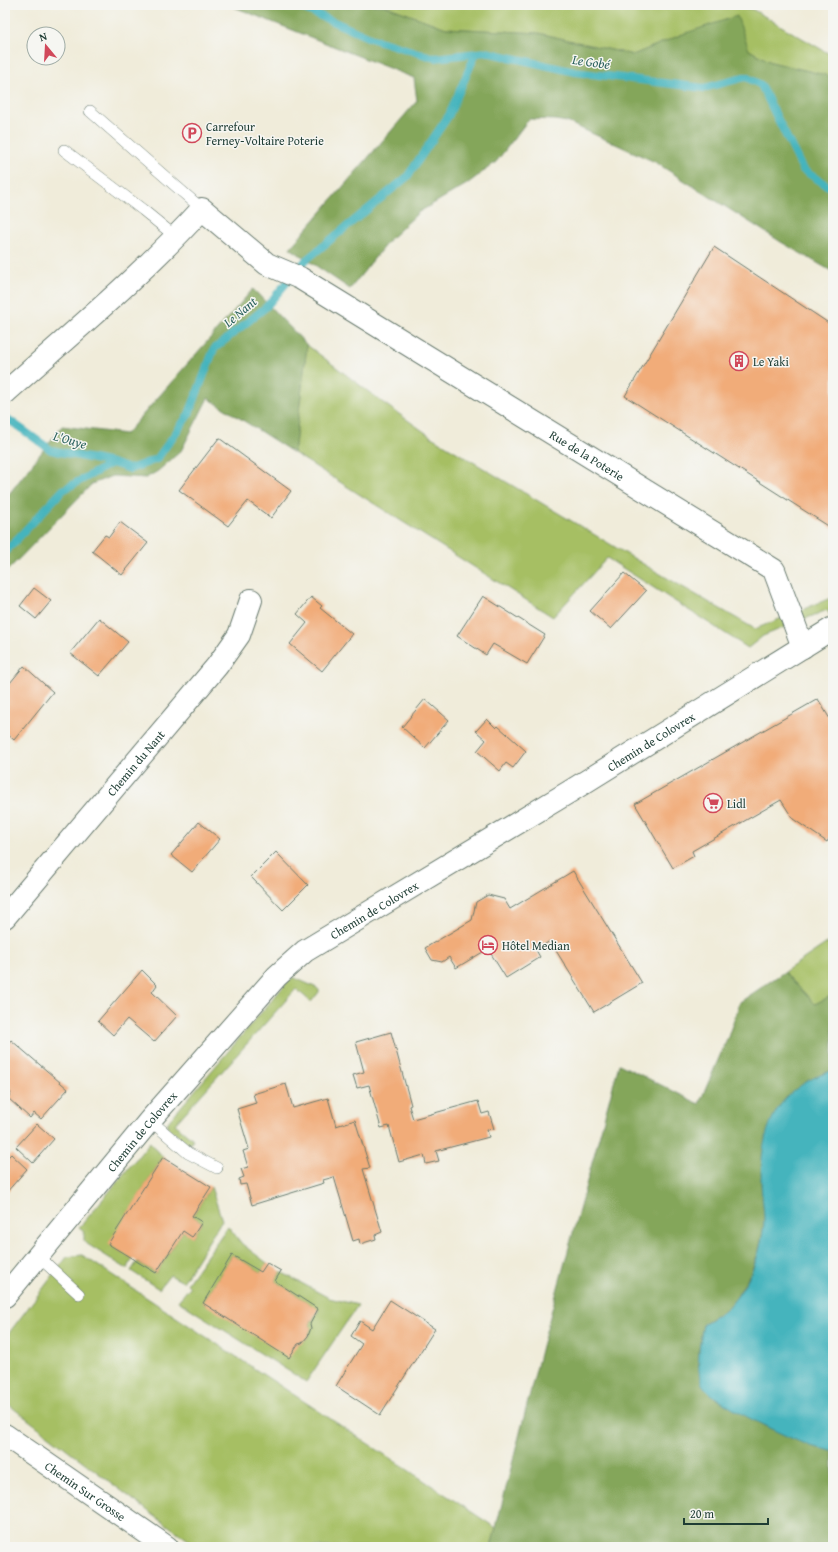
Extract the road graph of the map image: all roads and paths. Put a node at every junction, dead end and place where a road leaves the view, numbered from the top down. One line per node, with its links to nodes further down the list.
1 (90, 111): 3 (lane)
2 (64, 150): 4 (lane)
3 (202, 209): 4 (street); 8 (street, Rue de la Poterie)
4 (176, 237): 5 (street)
5 (5, 393)
6 (251, 600): 9 (street, Chemin du Nant)
7 (833, 628): 8 (street, Chemin de Colovrex)
8 (803, 648): 10 (street, Chemin de Colovrex)
9 (5, 917)
10 (150, 1120): 11 (lane); 12 (street, Chemin de Colovrex)
11 (217, 1168)
12 (38, 1256): 13 (lane); 14 (street, Chemin de Colovrex)
13 (79, 1294)
14 (5, 1296)
15 (5, 1435): 16 (street, Chemin Sur Grosse)
16 (167, 1547)

